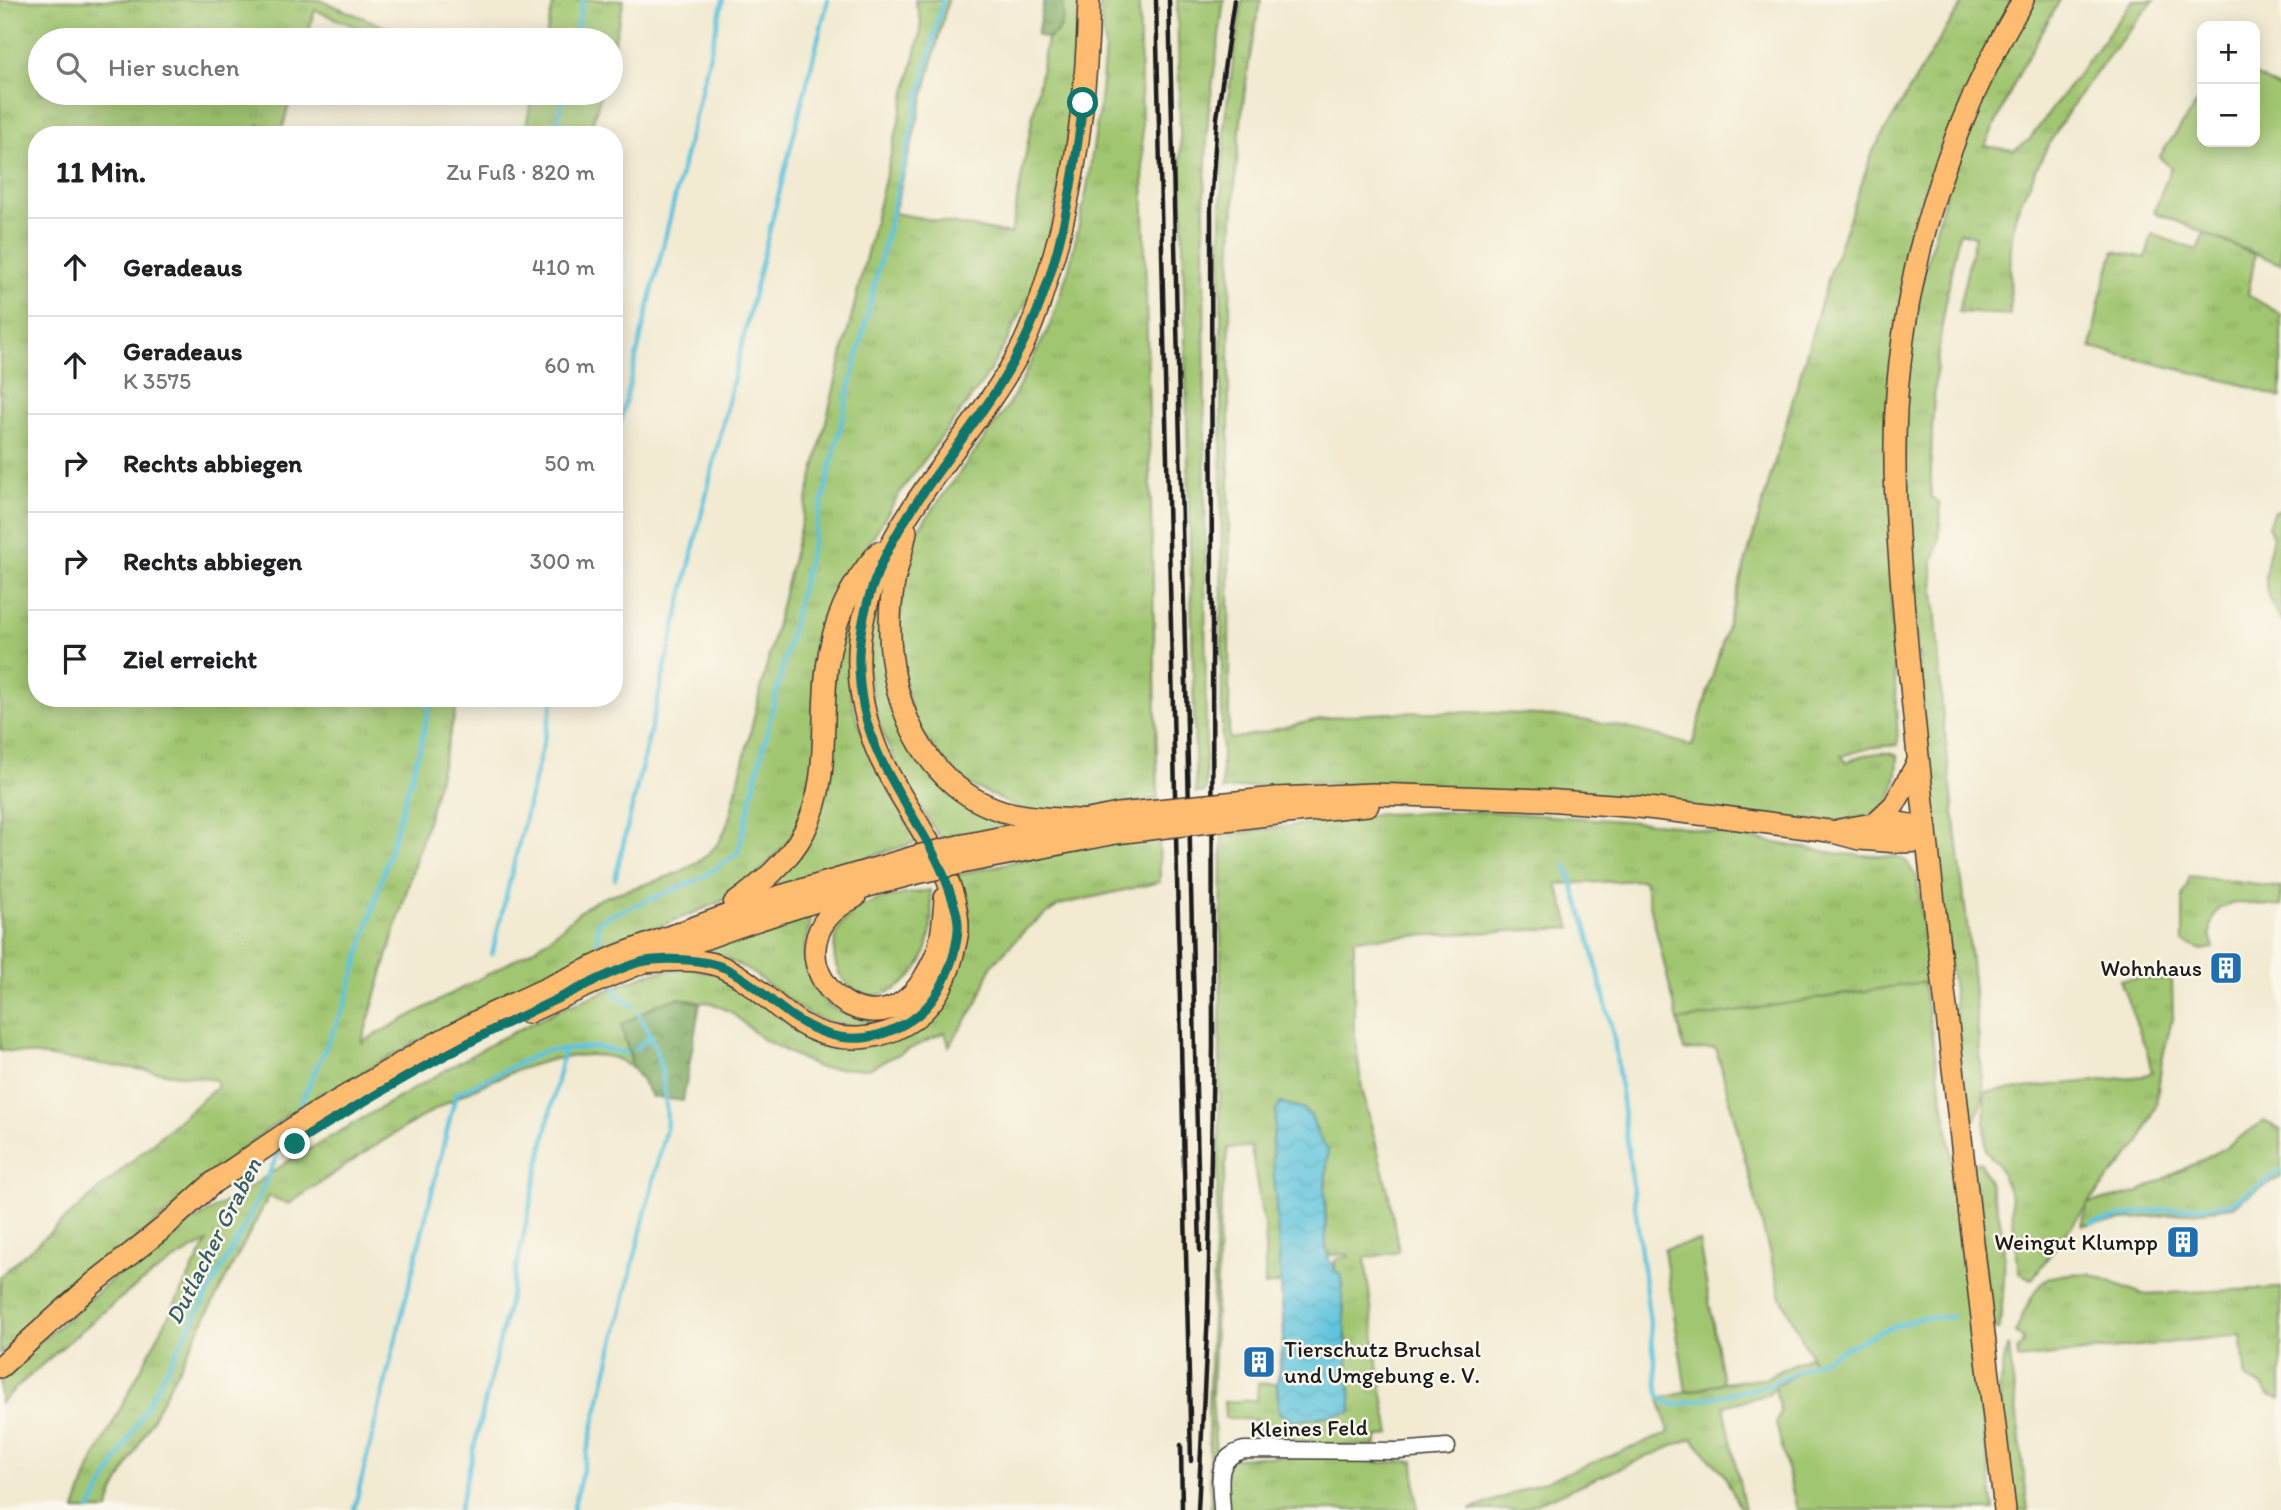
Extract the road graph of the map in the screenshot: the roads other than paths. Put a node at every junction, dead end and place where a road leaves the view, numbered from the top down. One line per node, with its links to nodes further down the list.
1 (1089, 0): 3 (main road)
2 (2023, 0): 5 (main road)
3 (909, 511): 4 (main road); 6 (main road)
4 (895, 535): 14 (main road); 15 (main road)
5 (1918, 762): 7 (main road); 10 (main road)
6 (1087, 821): 8 (main road); 11 (main road)
7 (1875, 823): 9 (main road); 10 (main road)
8 (1117, 824): 9 (main road, bridge); 11 (main road)
9 (1829, 831): 10 (main road)
10 (1926, 836): 22 (main road)
11 (960, 854): 12 (main road, bridge)
12 (914, 866): 13 (main road); 15 (main road)
13 (890, 880): 14 (main road); 16 (main road)
14 (946, 882): 16 (main road)
15 (716, 917): 16 (main road)
16 (628, 962): 17 (main road)
17 (562, 988): 18 (main road); 18 (main road)
18 (162, 1229): 19 (main road)
19 (0, 1367)
20 (1447, 1447): 21 (street, Kleines Feld)
21 (1222, 1510)
22 (2005, 1510)

